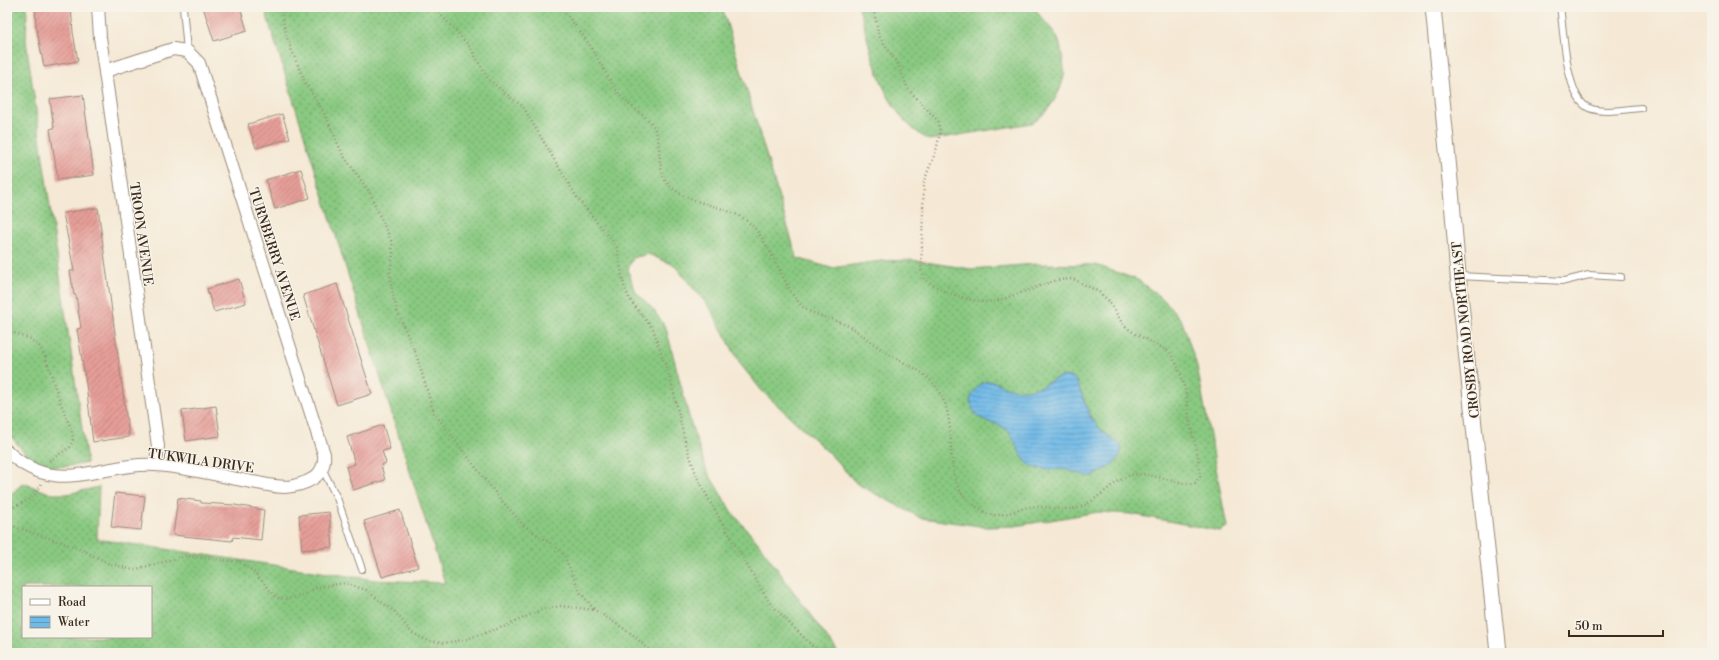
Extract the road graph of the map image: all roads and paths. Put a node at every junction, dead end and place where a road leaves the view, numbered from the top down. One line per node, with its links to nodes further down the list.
1 (98, 7): 10 (street, TROON AVENUE)
2 (183, 7): 9 (lane)
3 (283, 7): 22 (path)
4 (434, 7): 24 (path)
5 (560, 7): 6 (path)
6 (873, 7)
7 (1560, 7): 11 (lane)
8 (1431, 8): 12 (street, CROSBY ROAD NORTHEAST)
9 (187, 51): 10 (street); 17 (street, TURNBERRY AVENUE)
10 (105, 70): 16 (street, TROON AVENUE)
11 (1641, 108)
12 (1458, 276): 13 (lane); 25 (street, CROSBY ROAD NORTHEAST)
13 (1621, 277)
14 (7, 330): 18 (path)
15 (7, 451): 18 (street, TUKWILA DRIVE)
16 (156, 465): 17 (street, TUKWILA DRIVE); 18 (street, TUKWILA DRIVE)
17 (323, 470): 21 (lane)
18 (44, 474): 19 (path)
19 (7, 511)
20 (7, 524): 22 (path)
21 (362, 569)
22 (595, 610): 23 (path)
23 (652, 653)
24 (819, 653)
25 (1498, 653)

